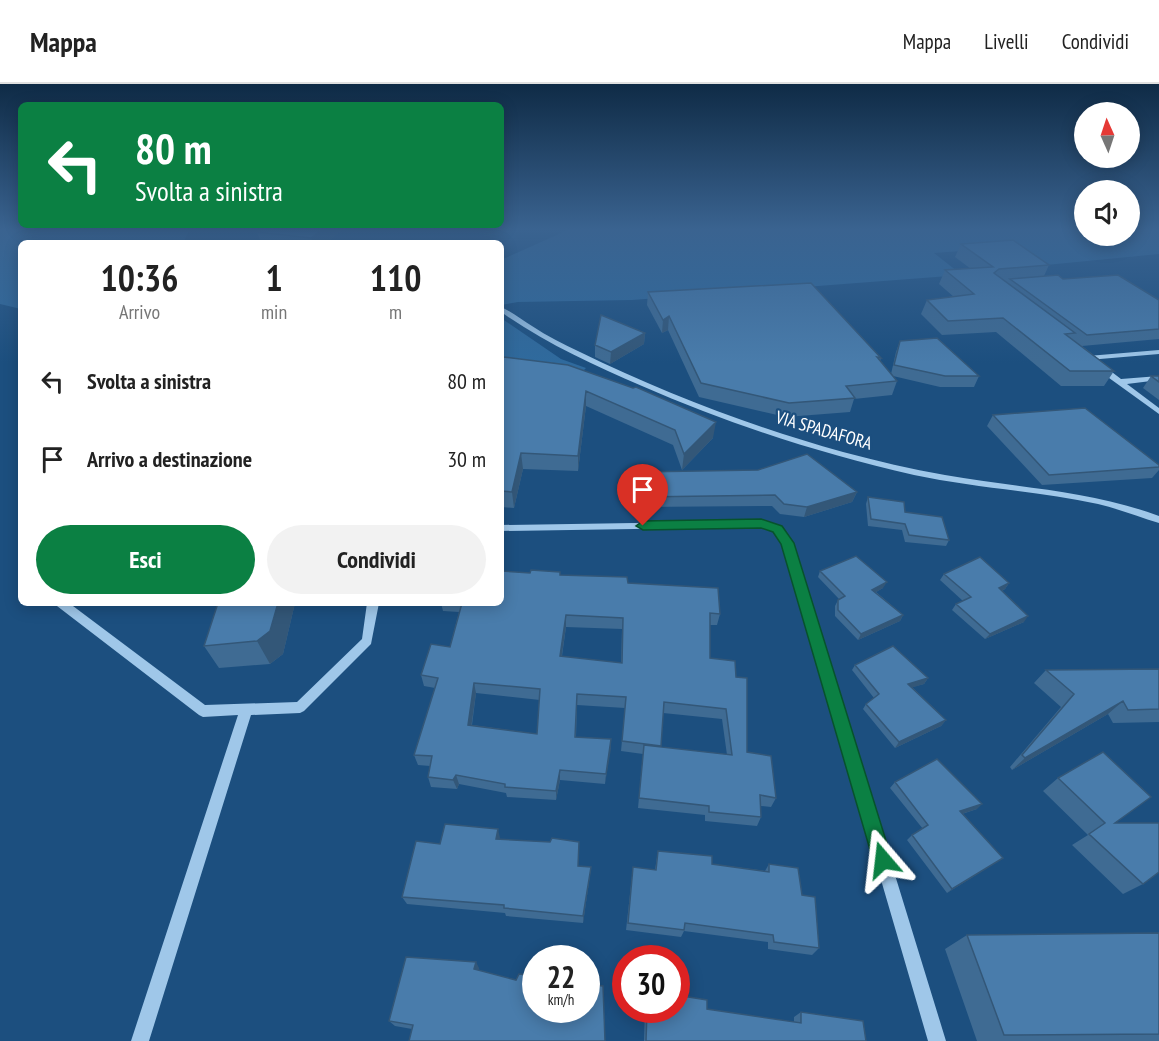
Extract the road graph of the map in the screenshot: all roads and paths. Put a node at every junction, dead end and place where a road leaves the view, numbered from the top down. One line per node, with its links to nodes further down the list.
1 (504, 311): 8 (street, VIA SPADAFORA)
2 (1078, 351): 4 (street)
3 (1159, 352): 4 (street)
4 (1088, 358): 6 (street)
5 (1159, 378): 6 (street)
6 (1119, 382): 7 (street)
7 (1159, 412)
8 (1159, 520)
9 (504, 528): 14 (street)
10 (65, 606): 12 (street)
11 (373, 606): 12 (street)
12 (246, 710): 13 (street)
13 (140, 1041)
14 (937, 1041)

